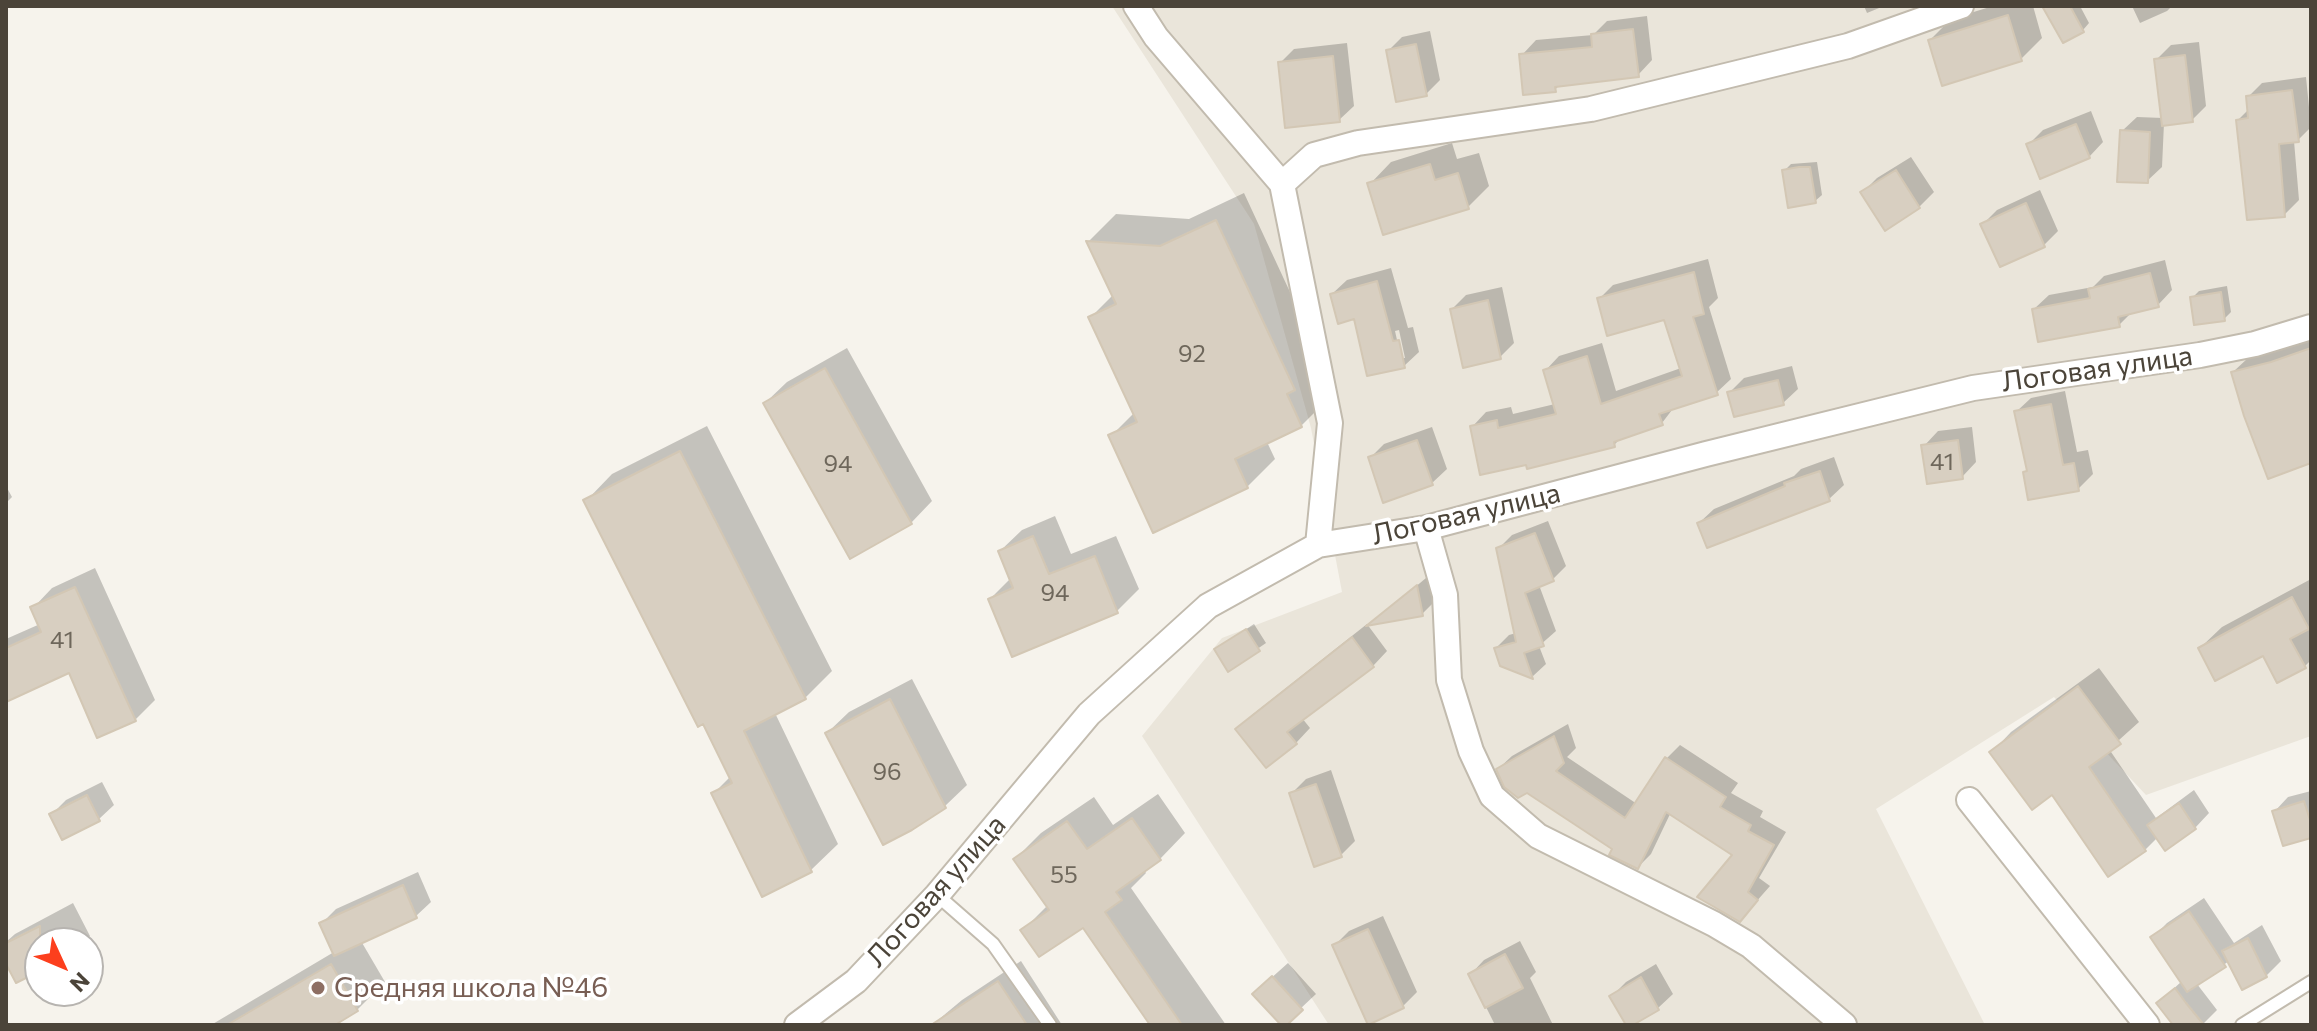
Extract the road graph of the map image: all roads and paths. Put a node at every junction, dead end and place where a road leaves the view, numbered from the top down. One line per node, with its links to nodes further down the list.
1 (1136, 6): 3 (street)
2 (1961, 6): 3 (street)
3 (1282, 184): 6 (street)
4 (2311, 327): 5 (street, Логовая улица)
5 (1426, 528): 6 (street, Логовая улица); 12 (street)
6 (1318, 545): 8 (street, Логовая улица)
7 (1969, 800): 13 (street)
8 (937, 895): 10 (street, Логовая улица); 11 (lane)
9 (2311, 982): 14 (lane)
10 (797, 1025)
11 (1050, 1025)
12 (1844, 1025)
13 (2147, 1025)
14 (2242, 1025)

